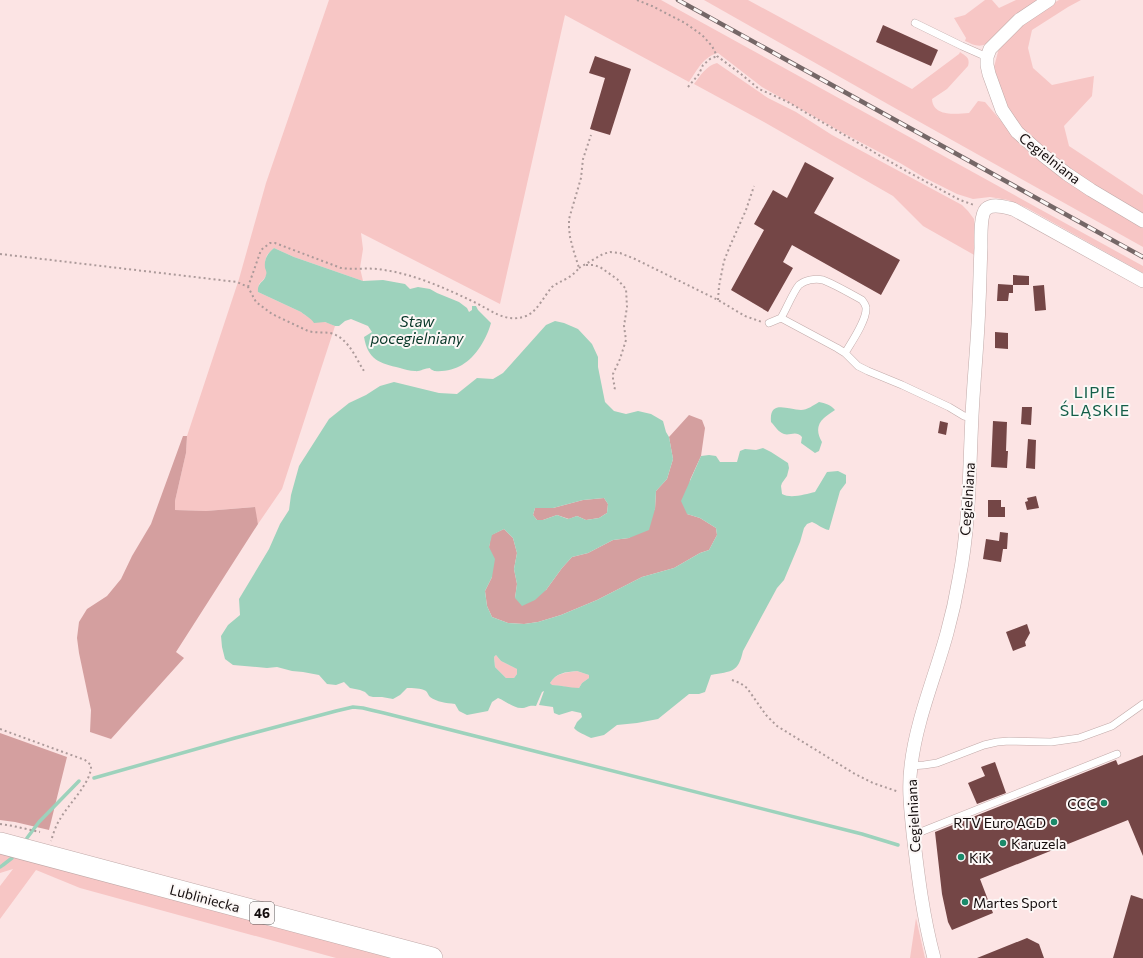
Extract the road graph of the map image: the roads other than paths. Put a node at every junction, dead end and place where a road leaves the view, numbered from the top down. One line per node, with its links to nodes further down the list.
1 (1049, 0): 3 (street)
2 (915, 23): 3 (lane)
3 (987, 57): 4 (street, Cegielniana)
4 (1143, 221)
5 (1143, 281): 9 (street, Cegielniana)
6 (781, 318): 7 (lane); 8 (lane); 8 (lane)
7 (769, 323)
8 (845, 354): 9 (lane)
9 (972, 418): 12 (street, Cegielniana)
10 (1143, 704): 12 (lane)
11 (1117, 754): 13 (lane)
12 (911, 766): 13 (street, Cegielniana)
13 (913, 834): 16 (street, Cegielniana)
14 (0, 844): 15 (main road, Lubliniecka / 46)
15 (432, 958)
16 (934, 958)

